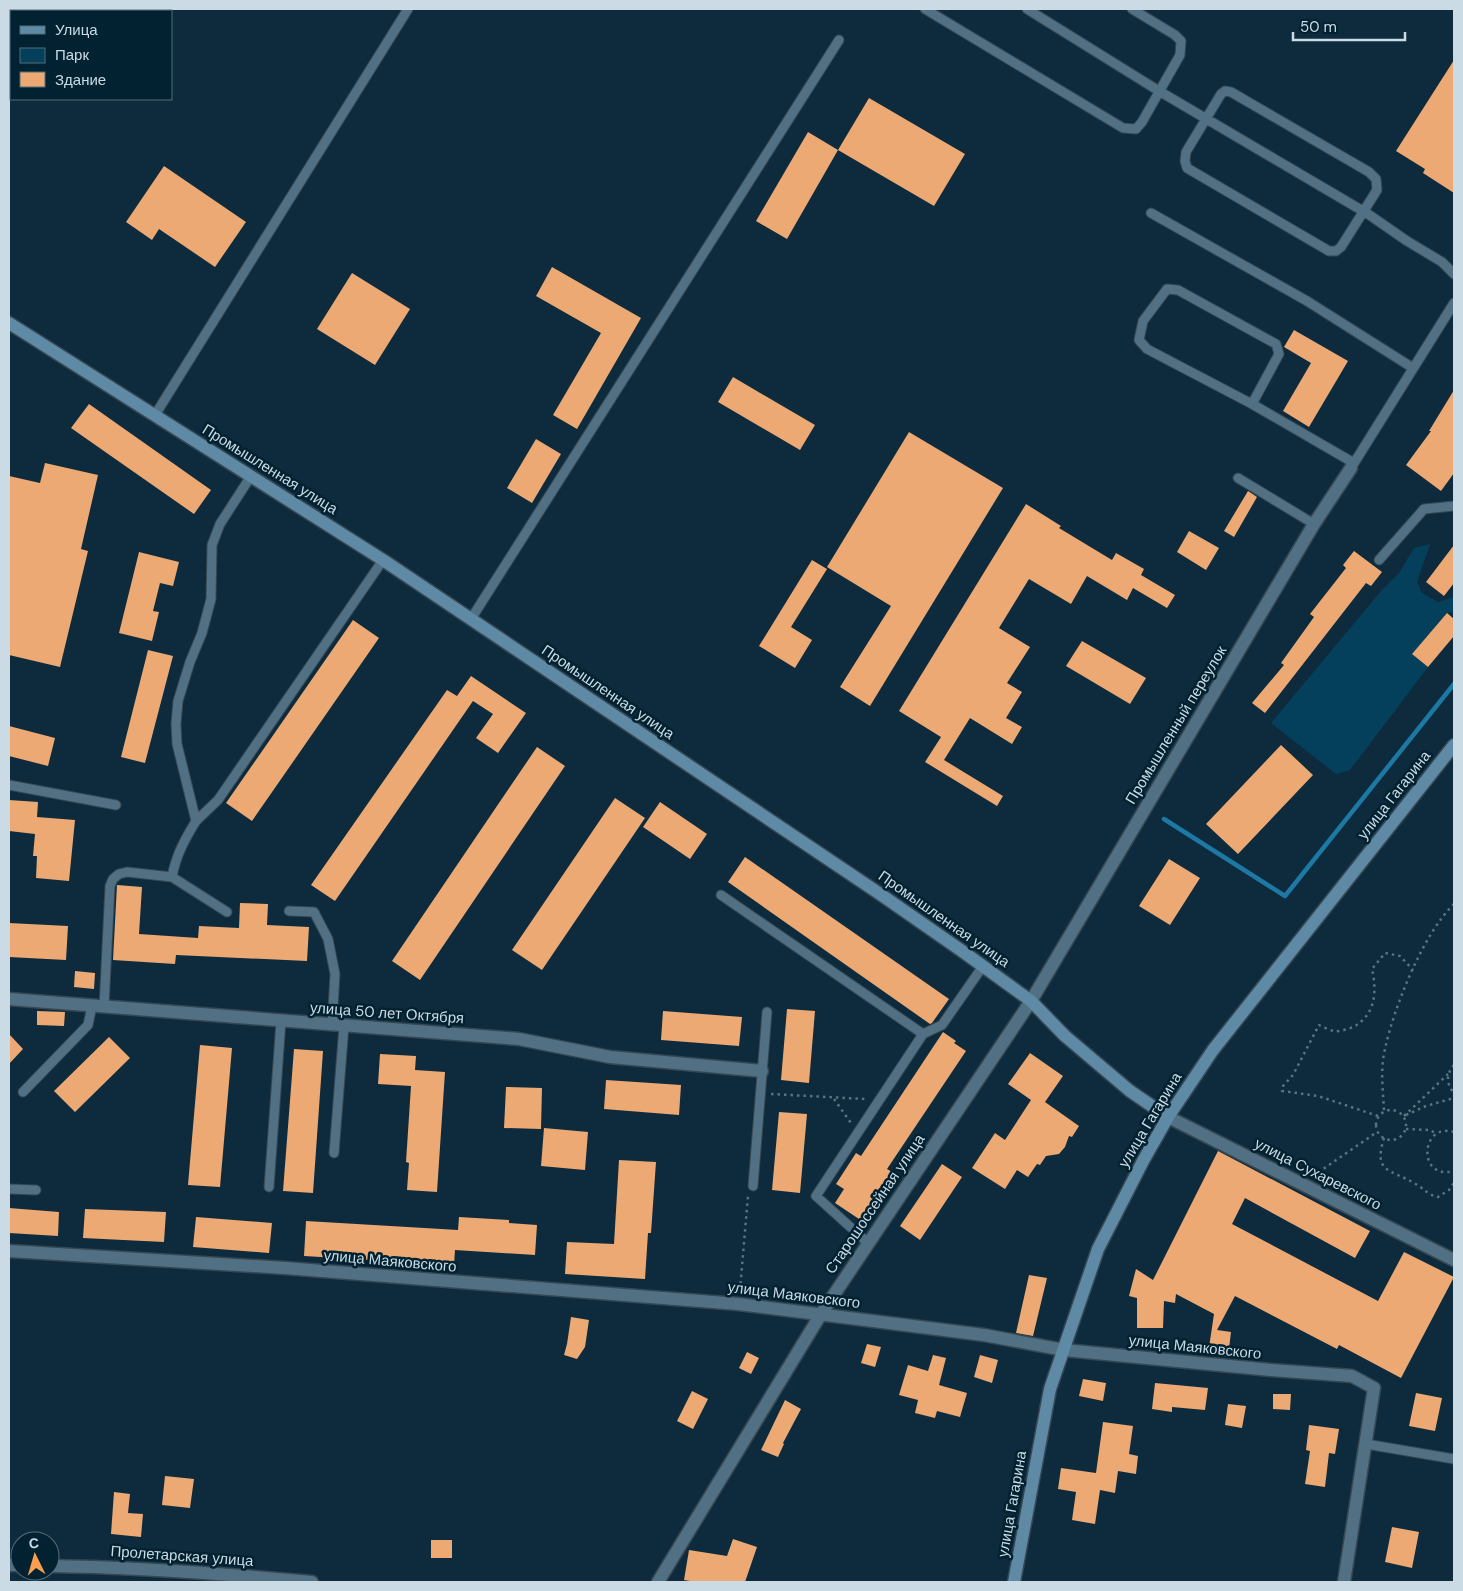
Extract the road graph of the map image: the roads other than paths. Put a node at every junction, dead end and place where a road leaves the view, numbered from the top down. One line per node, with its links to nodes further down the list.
1 (408, 9): 15 (lane)
2 (925, 9): 6 (lane)
3 (1027, 9): 6 (lane)
4 (1132, 9): 6 (lane)
5 (839, 40): 23 (lane)
6 (1159, 91): 7 (lane)
7 (1206, 119): 8 (lane); 8 (lane); 8 (lane)
8 (1363, 211): 10 (lane)
9 (1151, 213): 13 (lane)
10 (1454, 274)
11 (1454, 303): 13 (lane)
12 (9, 323): 15 (street, Промышленная улица)
13 (1413, 368): 16 (lane)
14 (1252, 404): 14 (lane); 16 (lane)
15 (155, 415): 17 (street, Промышленная улица)
16 (1352, 465): 20 (street, Промышленный переулок)
17 (251, 476): 21 (street, Промышленная улица); 27 (lane)
18 (1238, 478): 20 (lane)
19 (1454, 506): 22 (lane)
20 (1314, 524): 34 (street, Промышленный переулок)
21 (383, 560): 23 (street, Промышленная улица); 27 (lane)
22 (1379, 560)
23 (471, 619): 32 (street, Промышленная улица)
24 (1454, 745): 42 (street, улица Гагарина)
25 (9, 785): 26 (lane)
26 (116, 805)
27 (196, 820): 28 (lane)
28 (172, 877): 31 (lane); 35 (lane)
29 (721, 895): 39 (lane)
30 (290, 911): 38 (lane)
31 (227, 912)
32 (983, 966): 34 (street, Промышленная улица); 39 (lane)
33 (9, 999): 35 (street, улица 50 лет Октября)
34 (1031, 1001): 42 (street, Промышленная улица); 48 (street, Старошоссейная улица)
35 (98, 1006): 37 (street, улица 50 лет Октября); 41 (lane)
36 (767, 1012): 40 (lane)
37 (280, 1021): 38 (street, улица 50 лет Октября); 45 (lane)
38 (338, 1025): 40 (street, улица 50 лет Октября); 43 (lane)
39 (923, 1034): 48 (lane)
40 (762, 1071): 44 (lane)
41 (23, 1092)
42 (1168, 1117): 50 (street, улица Сухаревского); 52 (street, улица Гагарина)
43 (334, 1153)
44 (753, 1186)
45 (269, 1187)
46 (9, 1189): 47 (lane)
47 (36, 1190)
48 (868, 1243): 51 (street, Старошоссейная улица)
49 (9, 1251): 51 (street, улица Маяковского)
50 (1454, 1260)
51 (821, 1314): 52 (street, улица Маяковского); 57 (street, Старошоссейная улица)
52 (1064, 1350): 53 (street, улица Маяковского); 58 (street, улица Гагарина)
53 (1366, 1444): 54 (lane); 59 (street, улица Маяковского)
54 (1454, 1459)
55 (60, 1566): 56 (street, Пролетарская улица)
56 (312, 1582)
57 (658, 1582)
58 (1014, 1582)
59 (1344, 1582)

